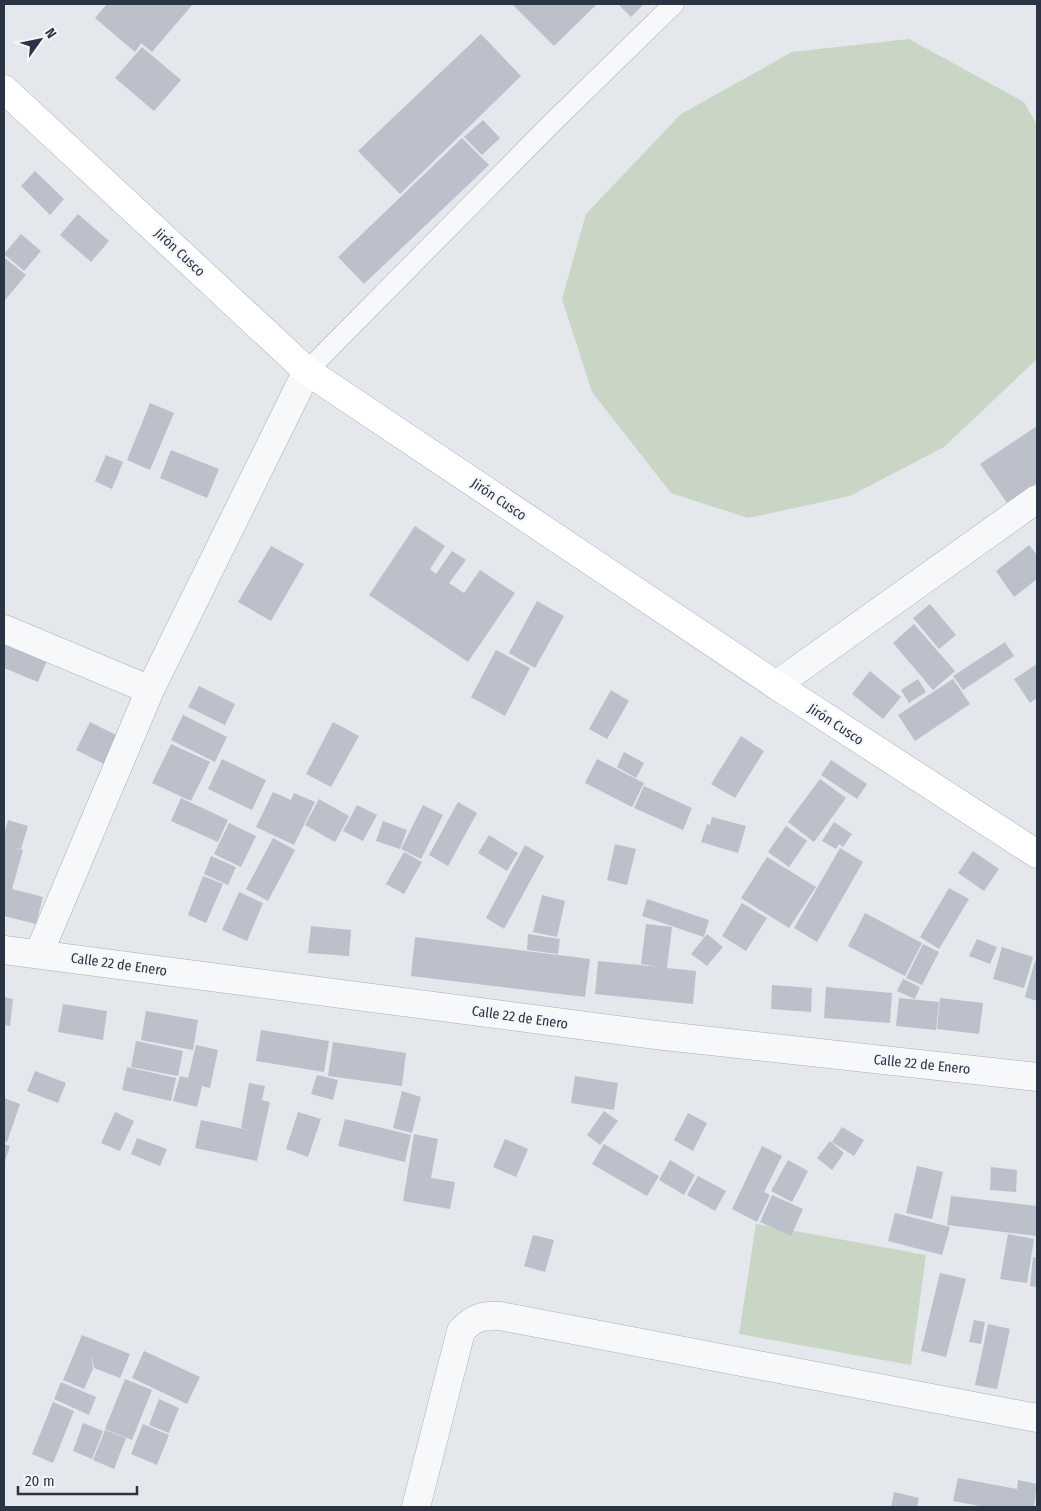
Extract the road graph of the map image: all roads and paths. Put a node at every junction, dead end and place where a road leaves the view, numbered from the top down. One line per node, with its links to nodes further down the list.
1 (674, 4): 3 (lane)
2 (4, 89): 3 (street, Jirón Cusco)
3 (307, 371): 6 (street, Jirón Cusco); 7 (street)
4 (1037, 499): 6 (street)
5 (4, 628): 7 (street)
6 (776, 685): 8 (street, Jirón Cusco)
7 (150, 690): 10 (street)
8 (1037, 854)
9 (4, 950): 10 (street, Calle 22 de Enero)
10 (39, 953): 11 (street, Calle 22 de Enero)
11 (1037, 1077)
12 (1037, 1418): 13 (street)
13 (416, 1507)

